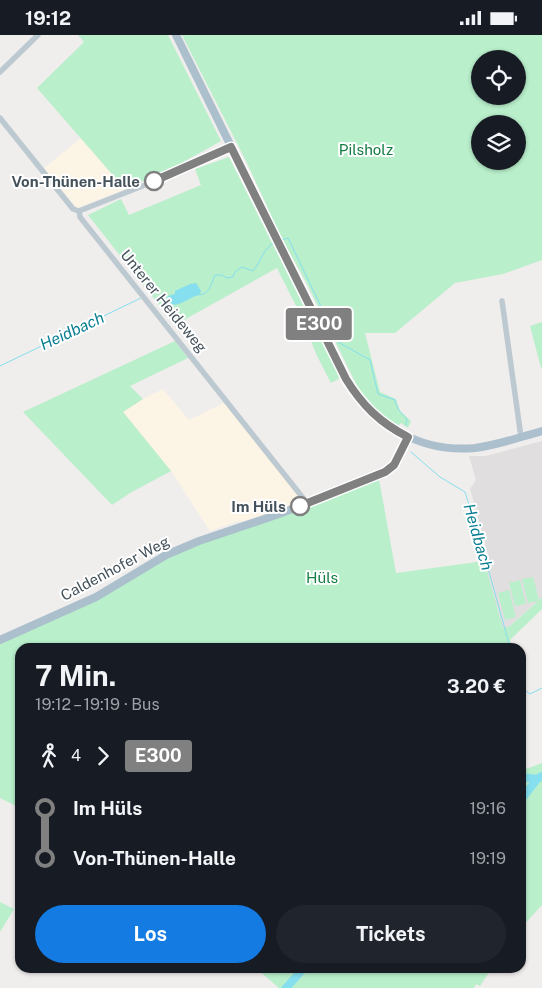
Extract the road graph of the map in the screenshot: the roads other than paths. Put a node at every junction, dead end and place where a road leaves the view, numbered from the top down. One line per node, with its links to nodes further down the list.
1 (38, 35): 3 (street)
2 (176, 35): 5 (main road)
3 (0, 72)
4 (0, 118): 6 (street, Unterer Heideweg)
5 (231, 147): 6 (street); 9 (main road)
6 (79, 211): 11 (street, Unterer Heideweg)
7 (502, 301): 10 (street)
8 (542, 431): 10 (main road)
9 (408, 437): 10 (main road); 11 (main road, Caldenhofer Weg)
10 (521, 437)
11 (307, 503): 12 (main road, Caldenhofer Weg)
12 (0, 641)

